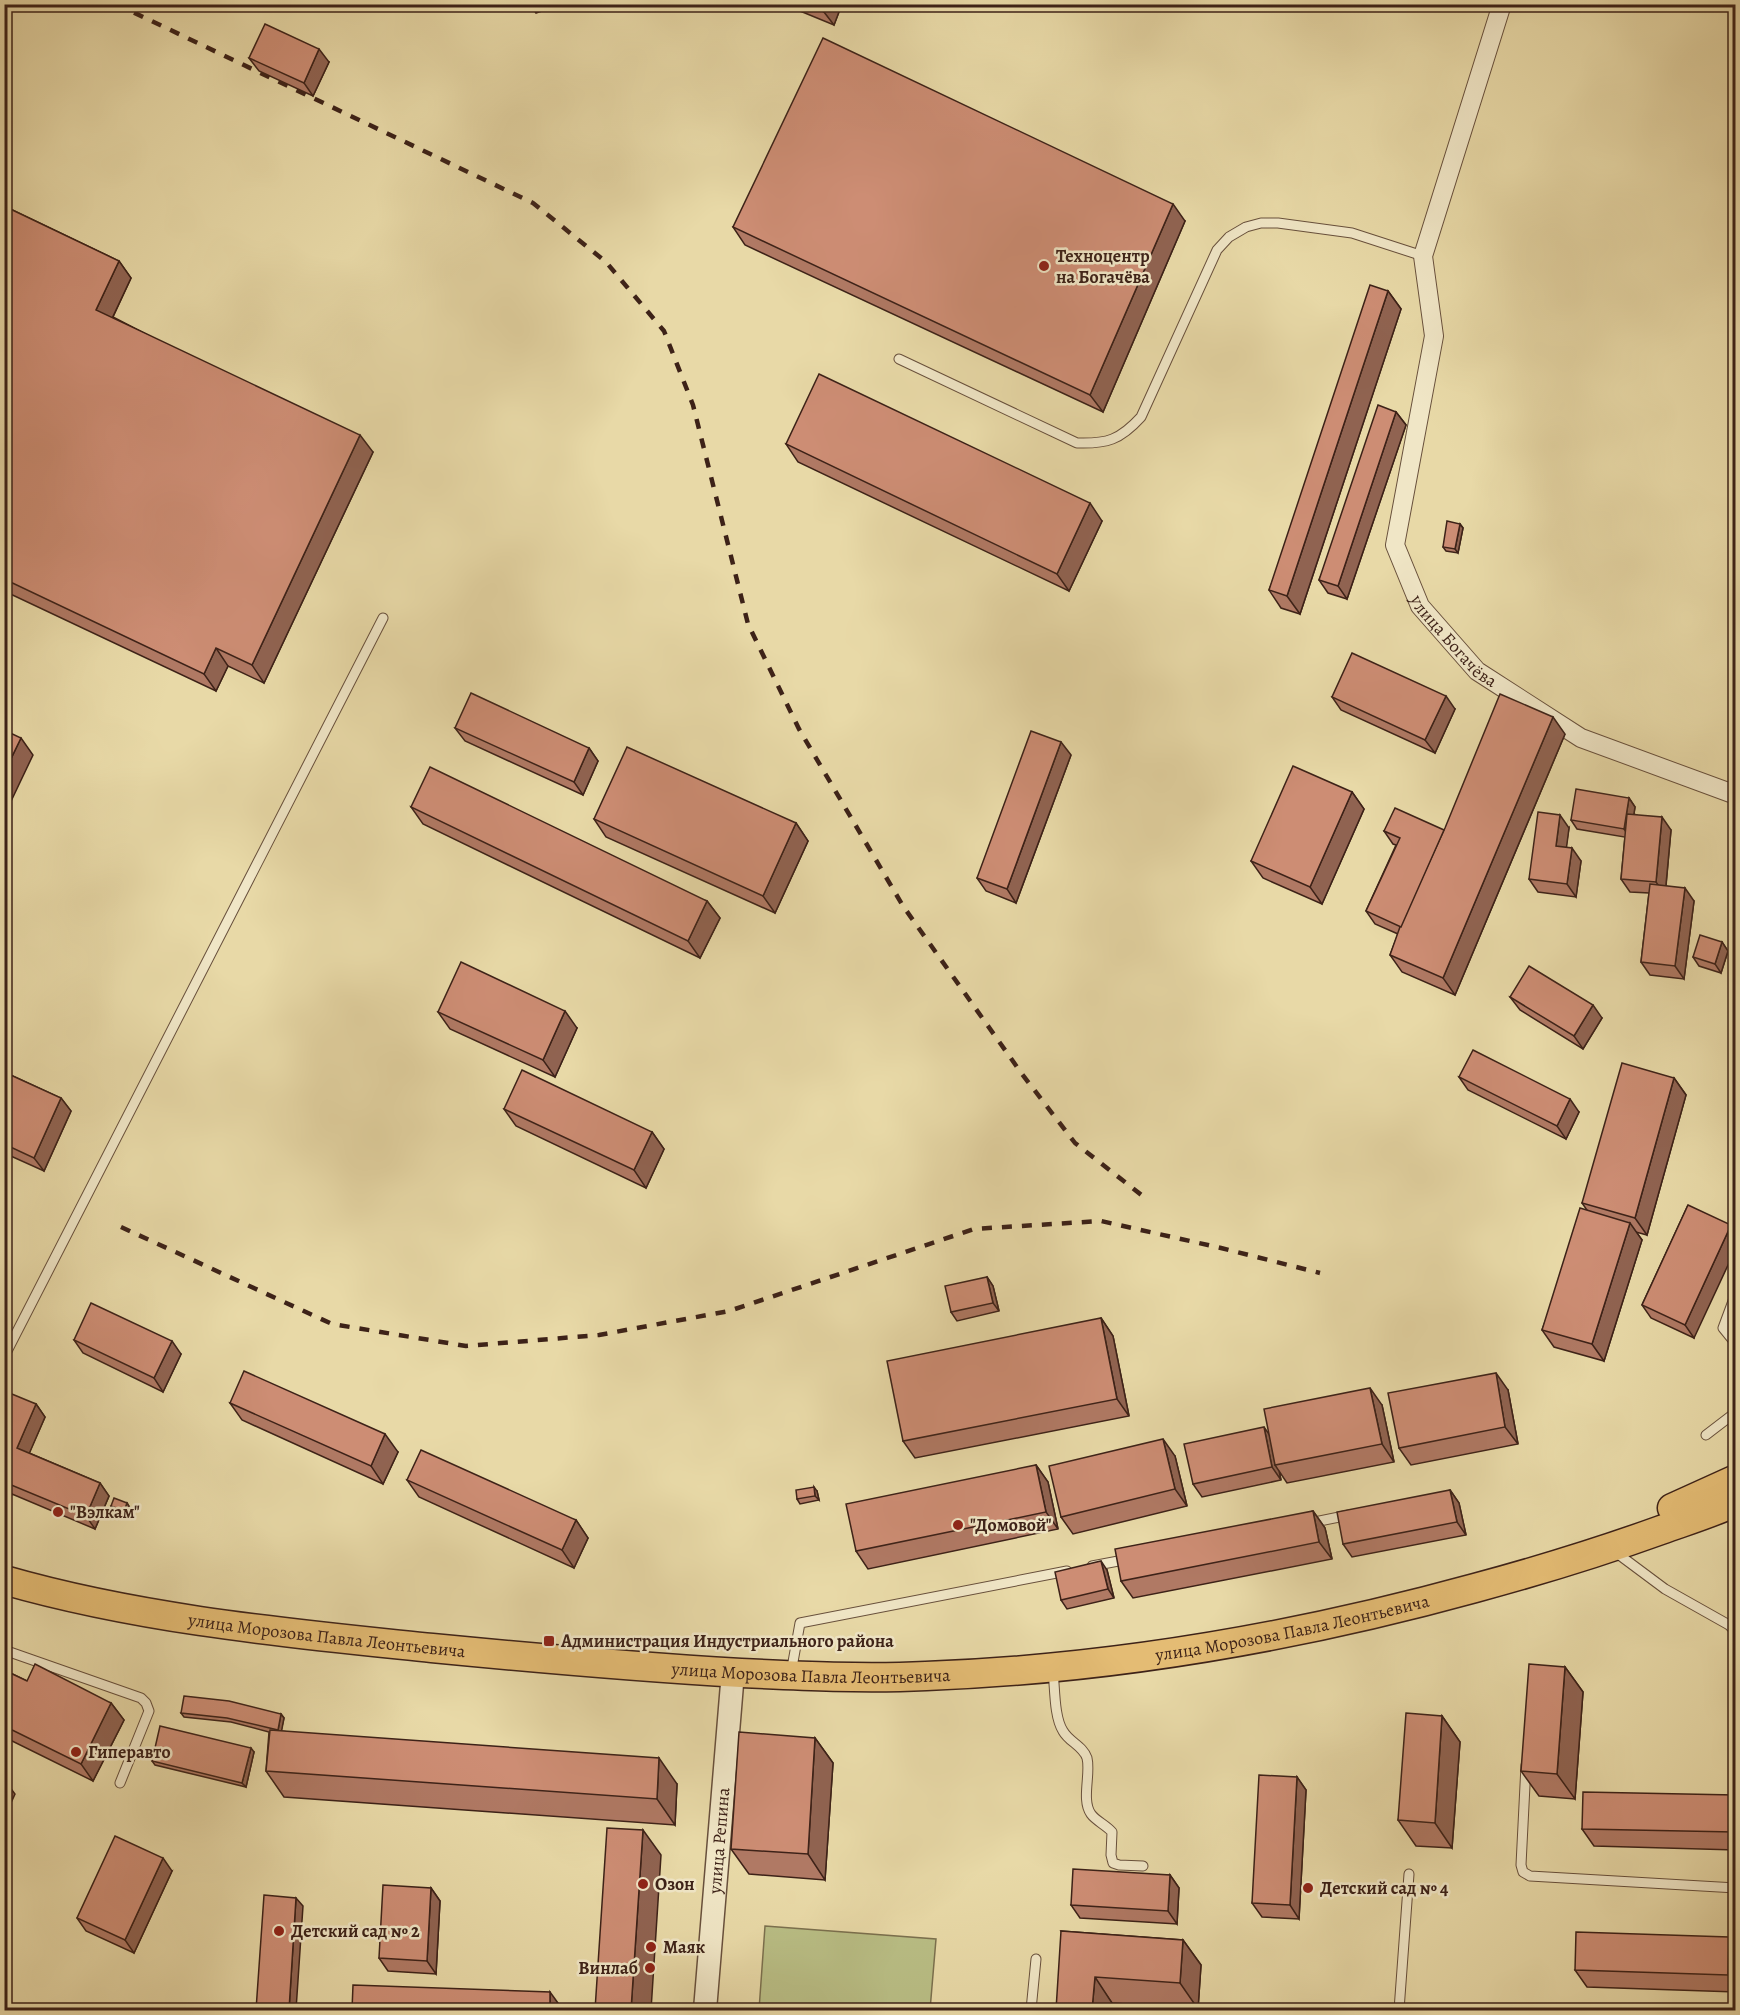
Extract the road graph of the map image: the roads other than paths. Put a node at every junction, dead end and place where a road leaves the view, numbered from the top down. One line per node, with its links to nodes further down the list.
1 (1502, 4): 2 (street)
2 (1423, 256): 3 (lane); 5 (street, улица Богачёва)
3 (899, 359)
4 (383, 618): 8 (lane)
5 (1736, 795)
6 (1736, 1293): 7 (lane)
7 (1736, 1344)
8 (4, 1357)
9 (1736, 1412): 10 (lane)
10 (1706, 1435)
11 (1736, 1479): 15 (main road, улица Морозова Павла Леонтьевича)
12 (1736, 1502): 15 (main road, улица Морозова Павла Леонтьевича)
13 (1360, 1513): 14 (lane)
14 (1302, 1524)
15 (1610, 1548): 18 (lane); 20 (main road, улица Морозова Павла Леонтьевича)
16 (1138, 1557): 22 (lane)
17 (4, 1580): 21 (main road, улица Морозова Павла Леонтьевича)
18 (1736, 1632)
19 (4, 1650): 24 (lane)
20 (1053, 1669): 22 (main road, улица Морозова Павла Леонтьевича); 25 (lane)
21 (733, 1672): 22 (main road, улица Морозова Павла Леонтьевича); 29 (street, улица Репина)
22 (791, 1675)
23 (1527, 1757): 27 (lane)
24 (120, 1783)
25 (1143, 1866)
26 (1409, 1874): 31 (lane)
27 (1736, 1888)
28 (1036, 1959): 30 (lane)
29 (705, 2010)
30 (1030, 2010)
31 (1400, 2010)
32 (1586, 2010): 33 (lane)
33 (1613, 2010)

